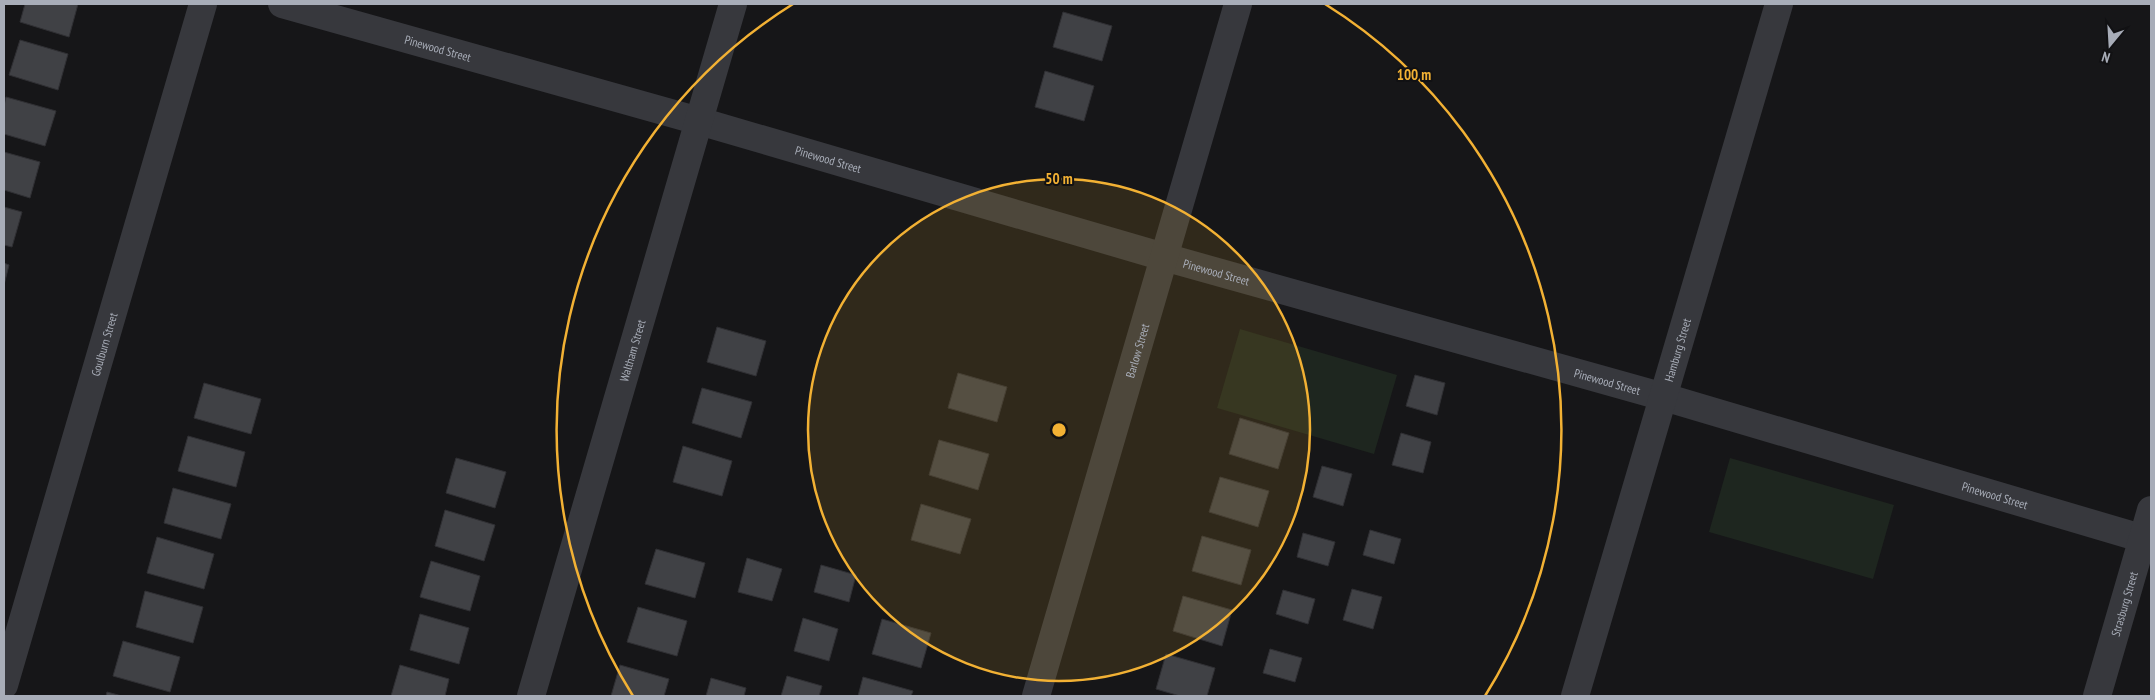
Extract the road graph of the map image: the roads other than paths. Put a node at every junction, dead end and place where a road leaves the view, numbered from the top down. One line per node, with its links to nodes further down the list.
1 (203, 4): 11 (street, Goulburn Street)
2 (282, 4): 6 (street, Pinewood Street)
3 (733, 4): 6 (street, Waltham Street)
4 (1238, 4): 7 (street, Barlow Street)
5 (1779, 4): 8 (street, Hamburg Street)
6 (699, 121): 7 (street, Pinewood Street); 12 (street, Waltham Street)
7 (1164, 257): 8 (street, Pinewood Street); 13 (street, Barlow Street)
8 (1664, 397): 10 (street, Pinewood Street); 14 (street, Hamburg Street)
9 (2151, 510): 10 (street, Strasburg Street)
10 (2147, 540): 15 (street, Strasburg Street)
11 (4, 685)
12 (531, 696)
13 (1036, 696)
14 (1575, 696)
15 (2096, 696)

